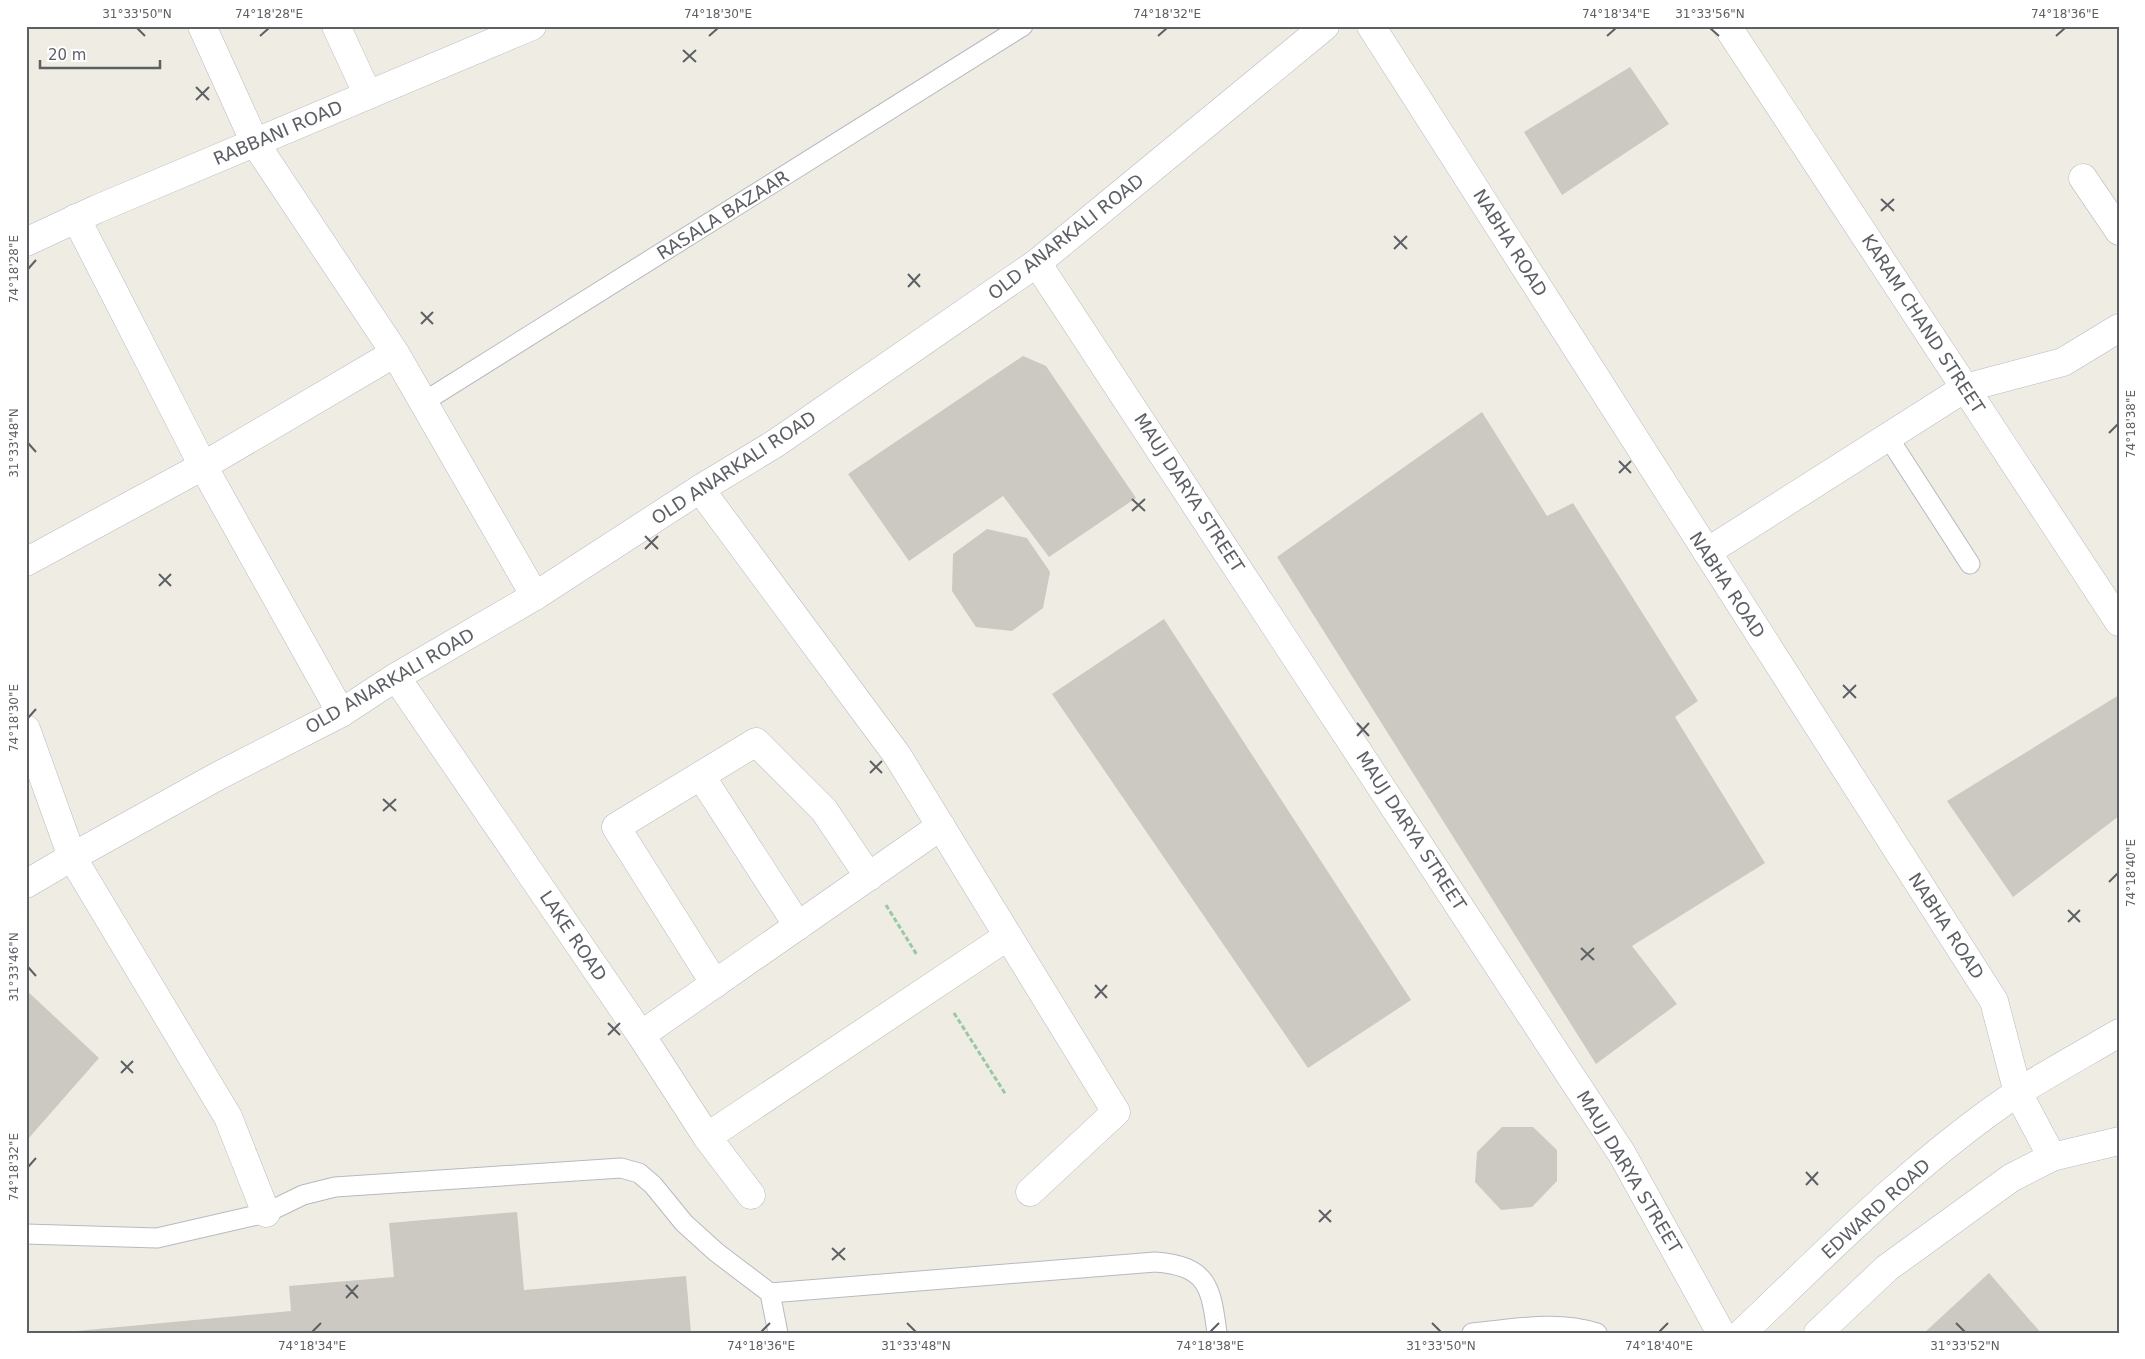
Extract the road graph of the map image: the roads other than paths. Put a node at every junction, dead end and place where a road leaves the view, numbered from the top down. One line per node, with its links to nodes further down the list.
1 (202, 26): 9 (street)
2 (336, 26): 8 (street)
3 (532, 26): 8 (street, RABBANI ROAD)
4 (1023, 26): 18 (lane, RASALA BAZAAR)
5 (1325, 26): 14 (street, OLD ANARKALI ROAD)
6 (1372, 26): 22 (street, NABHA ROAD)
7 (1727, 26): 17 (street, KARAM CHAND STREET)
8 (368, 95): 9 (street, RABBANI ROAD)
9 (255, 143): 11 (street, RABBANI ROAD); 16 (street)
10 (2083, 178): 12 (street)
11 (76, 218): 13 (street, RABBANI ROAD); 20 (street)
12 (2119, 232)
13 (26, 242)
14 (1038, 263): 21 (street, OLD ANARKALI ROAD); 53 (street, MAUJ DARYA STREET)
15 (2119, 328): 17 (street)
16 (395, 353): 18 (street); 20 (street)
17 (1965, 388): 19 (street); 26 (street, KARAM CHAND STREET)
18 (422, 403): 25 (street)
19 (1888, 437): 22 (street); 24 (lane)
20 (203, 466): 23 (street); 28 (street)
21 (700, 489): 25 (street, OLD ANARKALI ROAD); 31 (street)
22 (1706, 552): 40 (street, NABHA ROAD)
23 (26, 562)
24 (1970, 564)
25 (535, 596): 27 (street, OLD ANARKALI ROAD)
26 (2119, 622)
27 (396, 677): 28 (street, OLD ANARKALI ROAD); 39 (street, LAKE ROAD)
28 (341, 713): 32 (street, OLD ANARKALI ROAD)
29 (26, 730): 32 (street)
30 (701, 776): 33 (street); 35 (street); 37 (street)
31 (941, 826): 33 (street); 36 (street)
32 (72, 857): 34 (street, OLD ANARKALI ROAD); 46 (street)
33 (869, 877): 35 (street)
34 (26, 884)
35 (798, 926): 37 (street)
36 (1008, 936): 41 (street); 44 (street)
37 (715, 984): 39 (street)
38 (2119, 1033): 40 (street, EDWARD ROAD)
39 (642, 1035): 41 (street, LAKE ROAD)
40 (2018, 1093): 43 (street, NABHA ROAD); 54 (street, EDWARD ROAD)
41 (707, 1138): 45 (street, LAKE ROAD)
42 (2119, 1141): 43 (street)
43 (2052, 1157): 55 (street)
44 (1030, 1192)
45 (750, 1196)
46 (266, 1212): 47 (lane); 48 (lane)
47 (26, 1234)
48 (770, 1293): 49 (lane); 50 (lane)
49 (778, 1333)
50 (1216, 1333)
51 (1472, 1333): 52 (lane)
52 (1597, 1333)
53 (1722, 1333)
54 (1742, 1333)
55 (1818, 1333)

